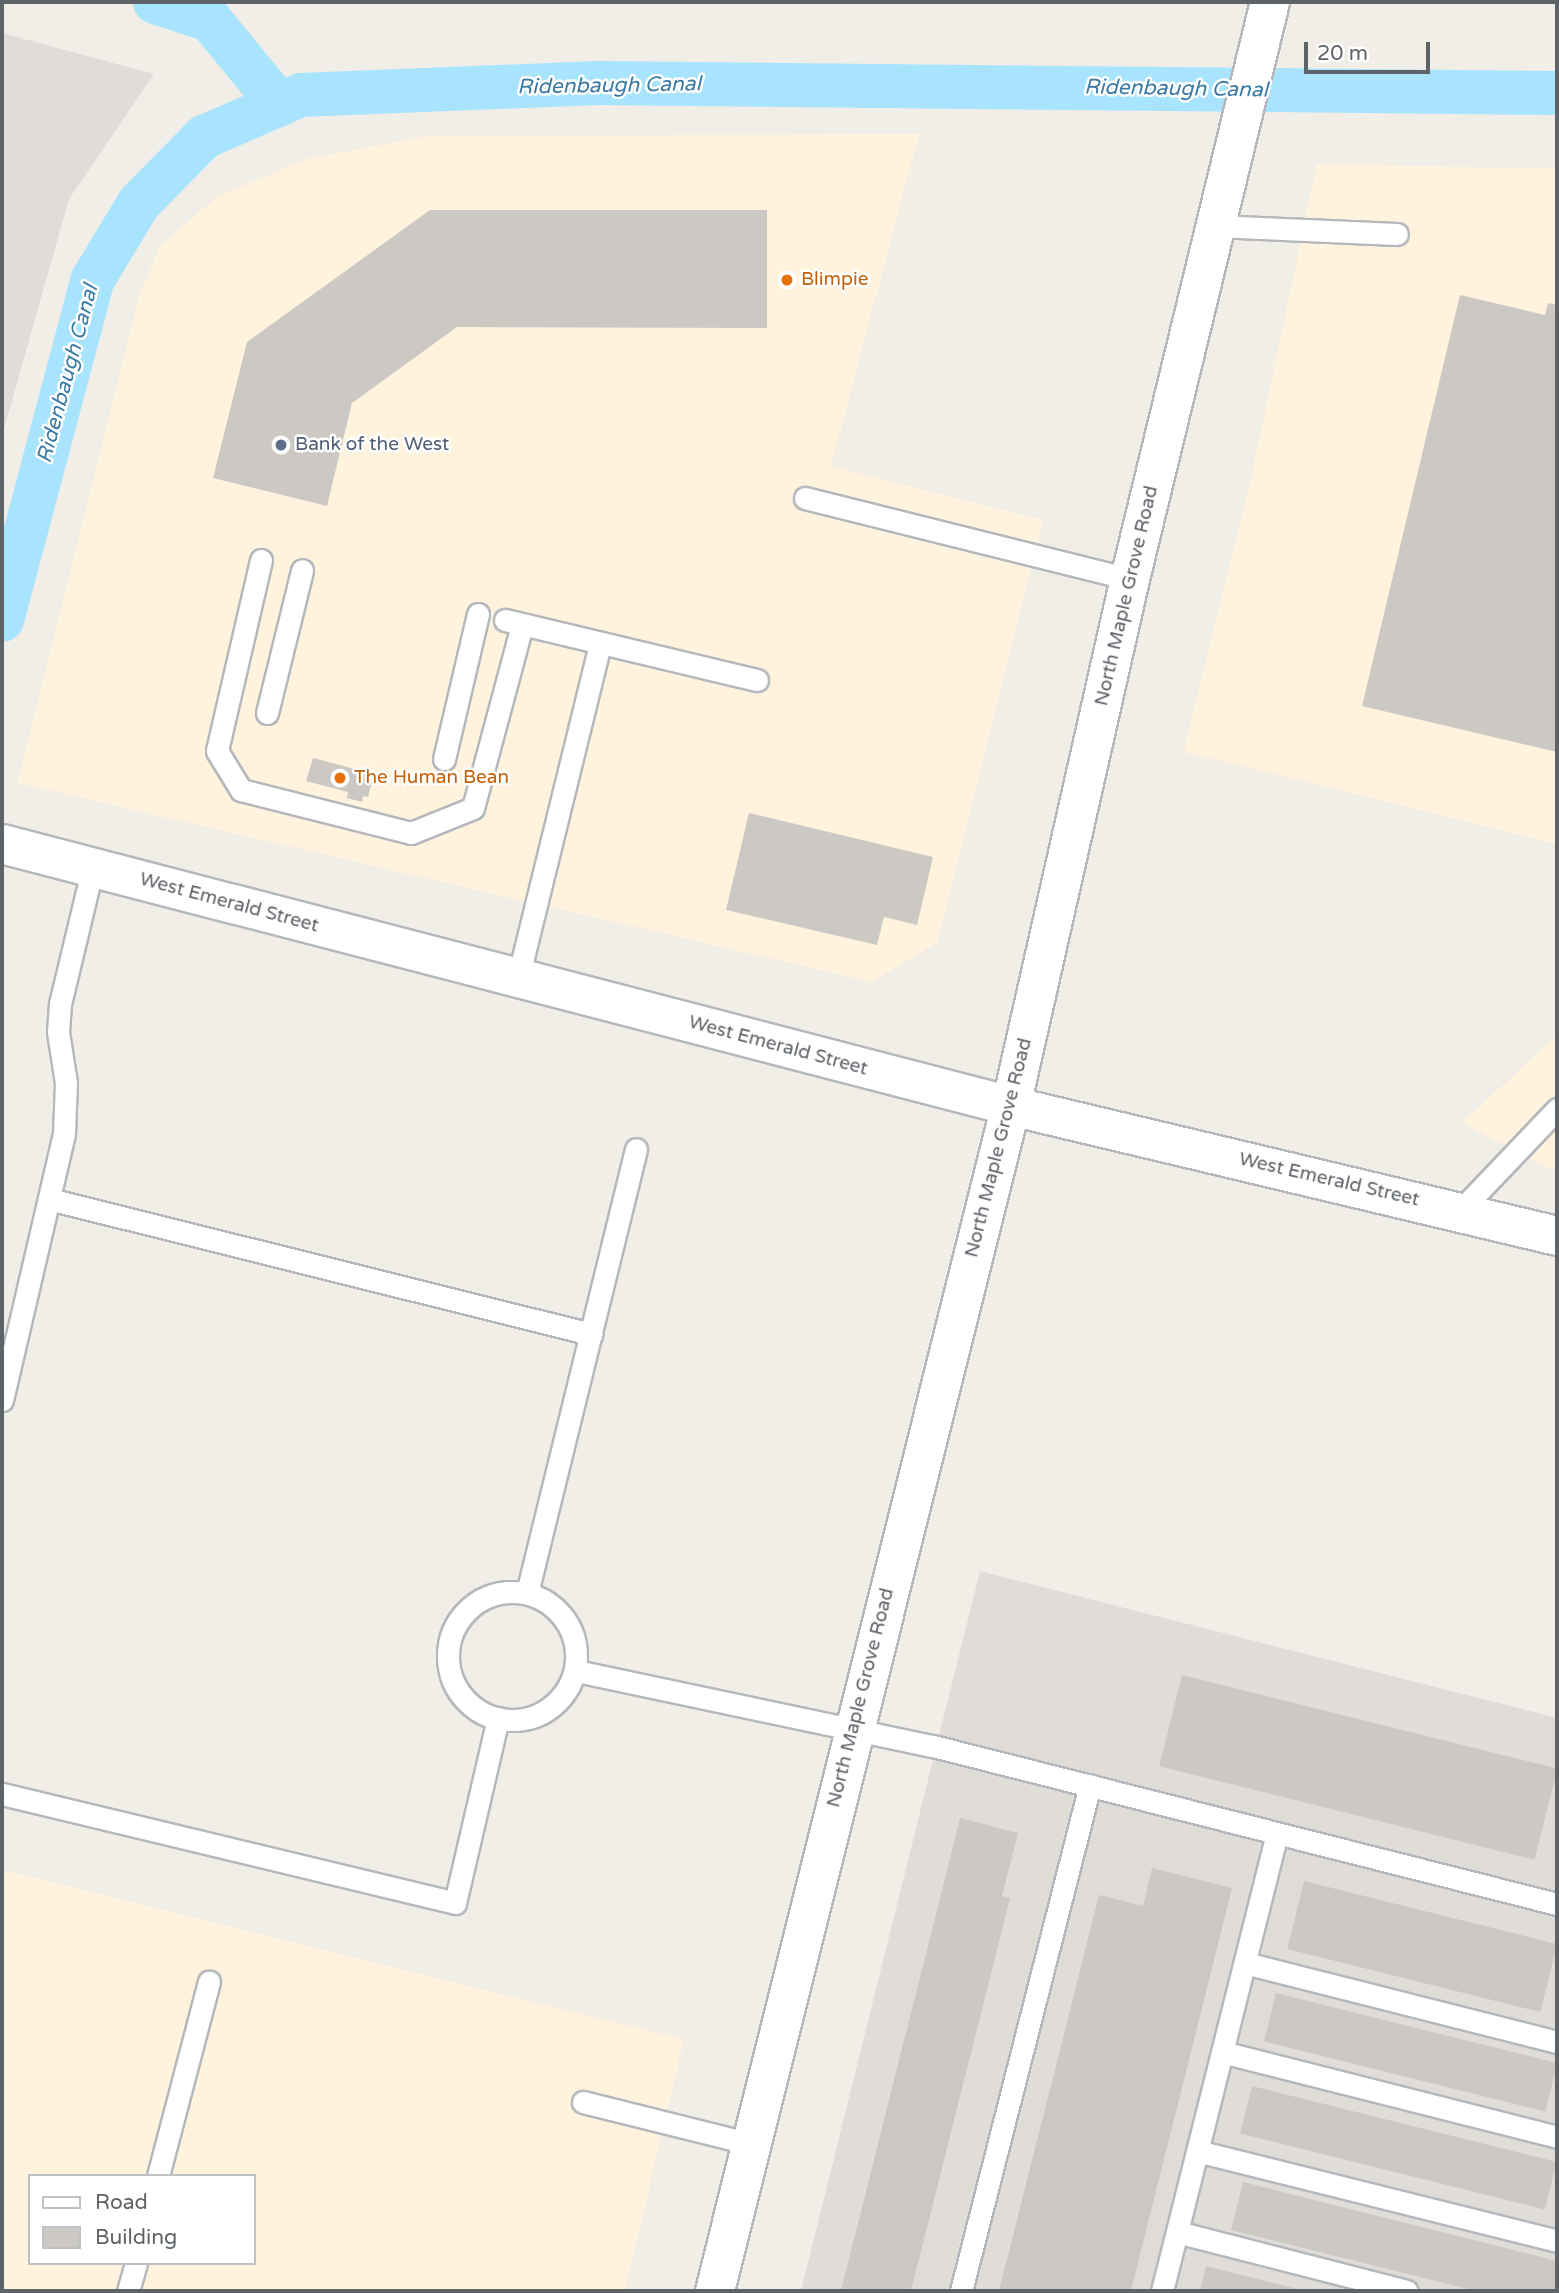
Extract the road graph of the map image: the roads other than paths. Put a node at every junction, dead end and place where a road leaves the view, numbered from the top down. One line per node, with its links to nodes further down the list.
1 (1269, 2): 2 (main road, North Maple Grove Road)
2 (1215, 226): 3 (lane); 7 (main road, North Maple Grove Road)
3 (1397, 234)
4 (805, 498): 7 (lane)
5 (261, 559): 9 (lane)
6 (302, 570): 11 (lane)
7 (1130, 579): 16 (main road, North Maple Grove Road)
8 (478, 614): 12 (lane)
9 (600, 643): 10 (lane); 15 (lane)
10 (757, 680)
11 (267, 713)
12 (444, 759)
13 (2, 844): 14 (main road, West Emerald Street)
14 (93, 867): 15 (main road, West Emerald Street); 19 (lane)
15 (518, 978): 16 (main road, West Emerald Street)
16 (1011, 1106): 20 (main road, West Emerald Street); 27 (main road, North Maple Grove Road)
17 (1557, 1108): 20 (lane)
18 (636, 1149): 22 (lane)
19 (49, 1199): 22 (lane); 23 (lane)
20 (1460, 1211): 21 (main road, West Emerald Street)
21 (1557, 1236)
22 (591, 1334): 24 (lane)
23 (2, 1400)
24 (527, 1593): 25 (lane); 26 (lane)
25 (576, 1671): 26 (lane); 27 (lane)
26 (498, 1718): 29 (lane)
27 (853, 1731): 28 (lane); 38 (main road, North Maple Grove Road)
28 (1090, 1785): 30 (lane); 46 (lane)
29 (2, 1794)
30 (1278, 1833): 31 (lane); 32 (lane)
31 (1557, 1904)
32 (1245, 1963): 34 (lane); 35 (lane)
33 (209, 1982): 40 (lane)
34 (1557, 2042)
35 (1222, 2052): 37 (lane); 39 (lane)
36 (583, 2102): 38 (lane)
37 (1557, 2137)
38 (751, 2144): 45 (main road, North Maple Grove Road)
39 (1197, 2151): 41 (lane); 42 (lane)
40 (159, 2174)
41 (1177, 2232): 47 (lane); 48 (lane)
42 (1557, 2241)
43 (135, 2265): 44 (lane)
44 (128, 2291)
45 (715, 2291)
46 (961, 2291)
47 (1162, 2291)
48 (1407, 2291)

